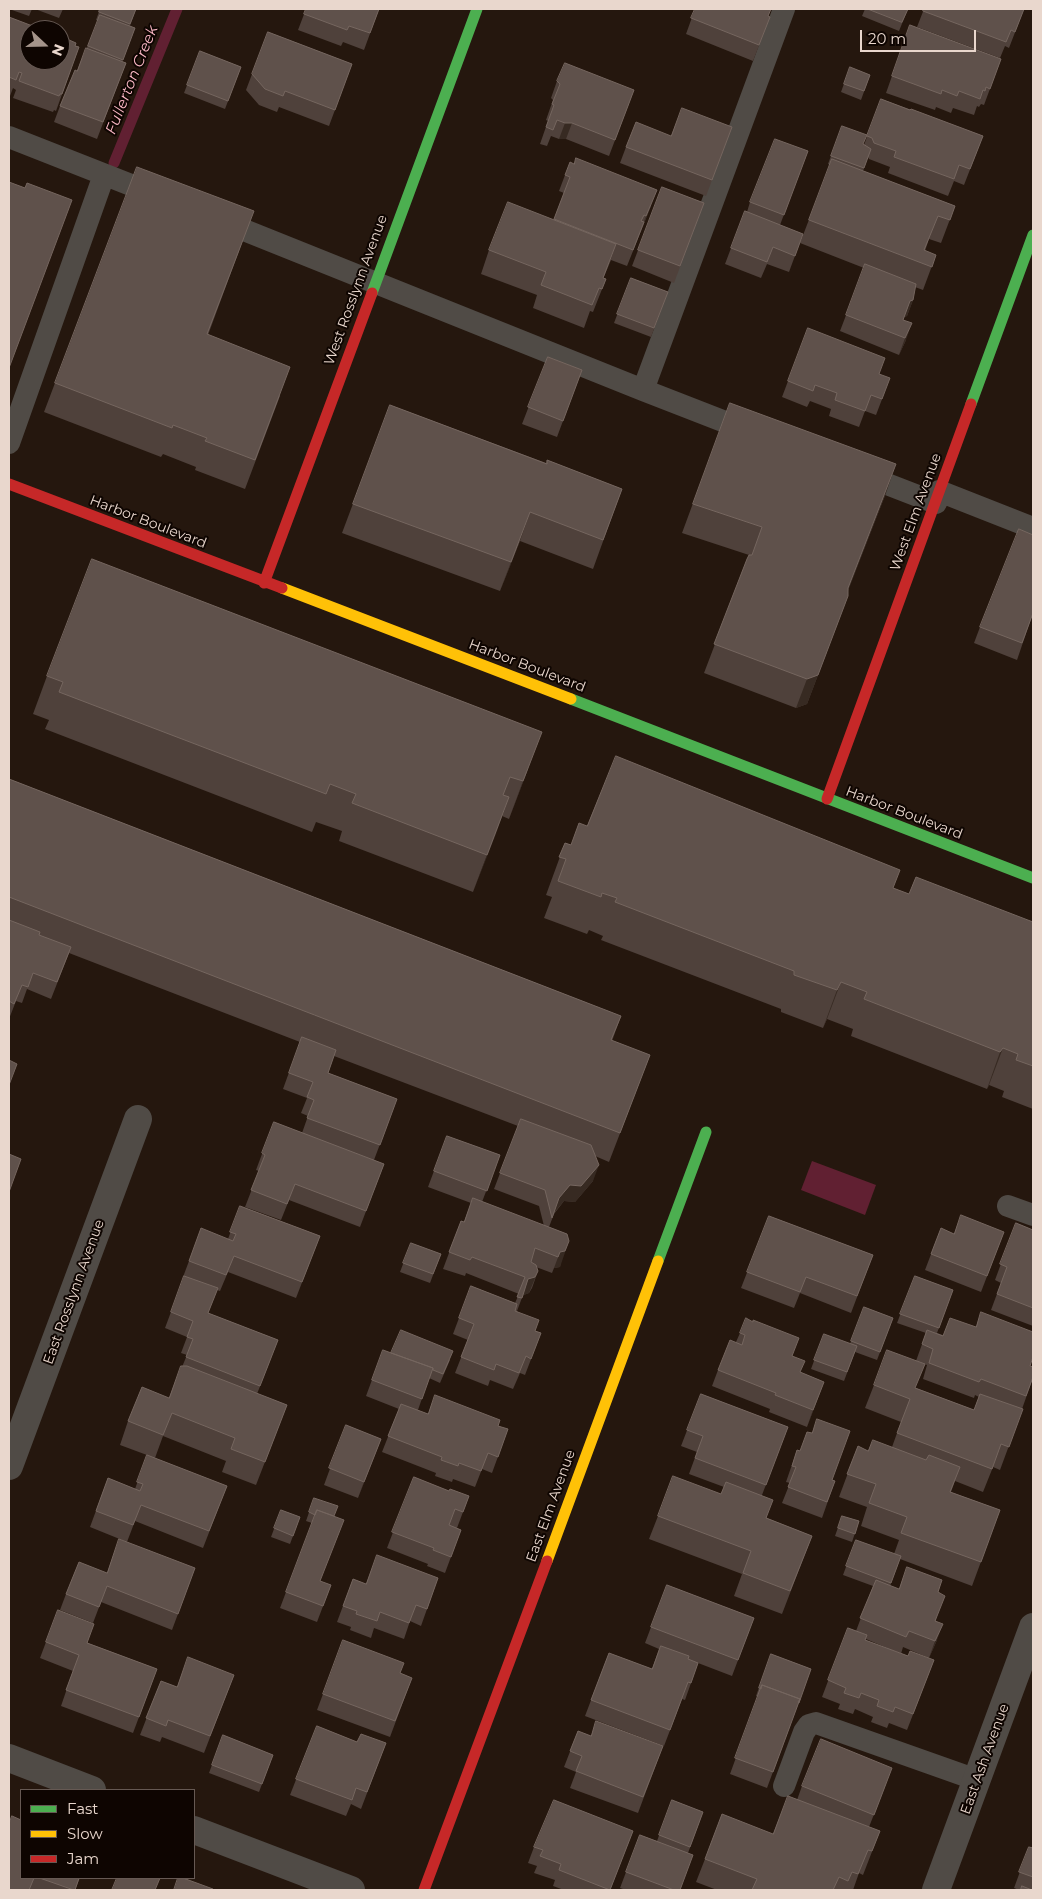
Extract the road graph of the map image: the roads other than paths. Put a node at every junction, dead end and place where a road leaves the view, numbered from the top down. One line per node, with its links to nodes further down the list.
1 (477, 9): 8 (street, West Rosslynn Avenue)
2 (784, 9): 9 (lane)
3 (9, 137): 4 (lane)
4 (104, 175): 5 (lane); 11 (lane)
5 (177, 203)
6 (204, 214): 8 (lane)
7 (1033, 235): 14 (street, West Elm Avenue)
8 (376, 282): 9 (lane); 16 (street, West Rosslynn Avenue)
9 (643, 390): 10 (lane)
10 (771, 439)
11 (9, 442)
12 (844, 467): 14 (lane)
13 (9, 484): 16 (street, Harbor Boulevard)
14 (937, 497): 15 (lane); 17 (street, West Elm Avenue)
15 (1033, 528)
16 (264, 583): 17 (street, Harbor Boulevard)
17 (827, 799): 18 (street, Harbor Boulevard)
18 (1033, 878)
19 (138, 1119): 23 (street, East Rosslynn Avenue)
20 (706, 1132): 31 (street, East Elm Avenue)
21 (1008, 1206): 22 (lane)
22 (1033, 1215)
23 (9, 1466)
24 (1033, 1627): 26 (street, East Ash Avenue)
25 (9, 1758): 28 (street)
26 (977, 1780): 27 (lane); 32 (street, East Ash Avenue)
27 (784, 1786)
28 (89, 1789)
29 (195, 1830): 30 (street)
30 (350, 1890)
31 (424, 1890)
32 (936, 1890)

